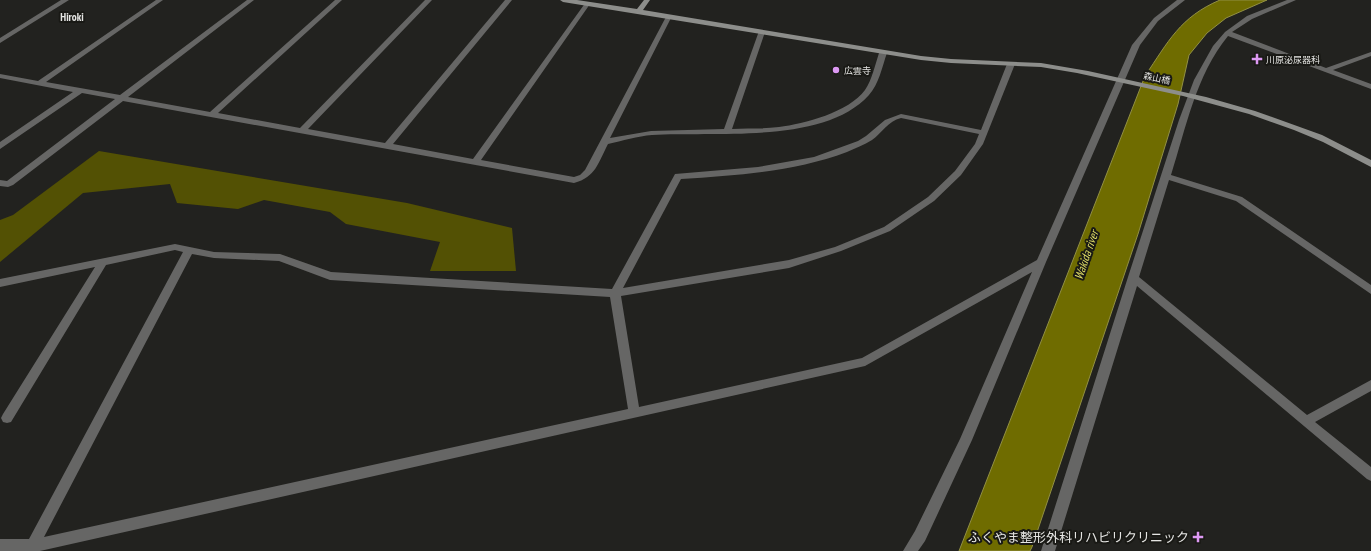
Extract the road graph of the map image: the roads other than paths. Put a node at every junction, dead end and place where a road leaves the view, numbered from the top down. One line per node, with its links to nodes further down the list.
1 (66, 0): 16 (street)
2 (160, 0): 24 (street)
3 (251, 0): 28 (street)
4 (339, 0): 29 (street)
5 (429, 0): 30 (street)
6 (509, 0): 35 (street)
7 (563, 0): 11 (street, 森山橋)
8 (647, 0): 12 (street)
9 (1182, 0): 22 (street)
10 (1293, 0): 15 (street)
11 (588, 3): 12 (street, 森山橋); 36 (street)
12 (640, 11): 13 (street, 森山橋)
13 (669, 16): 14 (street, 森山橋); 33 (street)
14 (761, 32): 17 (street, 森山橋); 31 (street)
15 (1227, 33): 20 (street); 27 (street)
16 (0, 41)
17 (883, 53): 19 (street, 森山橋); 31 (street)
18 (1371, 54): 20 (street)
19 (1011, 64): 22 (street, 森山橋); 32 (street)
20 (1326, 70): 25 (street)
21 (4, 77): 23 (street); 24 (street)
22 (1123, 81): 27 (street, 森山橋); 42 (street)
23 (0, 82)
24 (40, 83): 26 (street)
25 (1371, 87)
26 (81, 90): 28 (street); 34 (street)
27 (1193, 96): 37 (street, 森山橋); 38 (street)
28 (122, 98): 29 (street); 39 (street)
29 (212, 114): 30 (street)
30 (303, 130): 35 (street)
31 (726, 132): 33 (street)
32 (984, 133): 46 (street); 46 (street)
33 (605, 142): 36 (street)
34 (0, 146)
35 (387, 146): 36 (street)
36 (476, 162)
37 (1371, 164)
38 (1166, 176): 43 (street); 45 (street)
39 (0, 184)
40 (189, 250): 41 (street); 46 (street); 53 (street)
41 (102, 262): 44 (street); 49 (street)
42 (1041, 262): 48 (street); 54 (street)
43 (1133, 277): 50 (street); 55 (street)
44 (0, 283)
45 (1371, 290)
46 (615, 294): 48 (street)
47 (1371, 385): 50 (street)
48 (634, 413): 53 (street)
49 (7, 418)
50 (1306, 421): 51 (street)
51 (1371, 475)
52 (0, 545): 53 (street)
53 (32, 548)
54 (910, 551)
55 (1048, 551)

